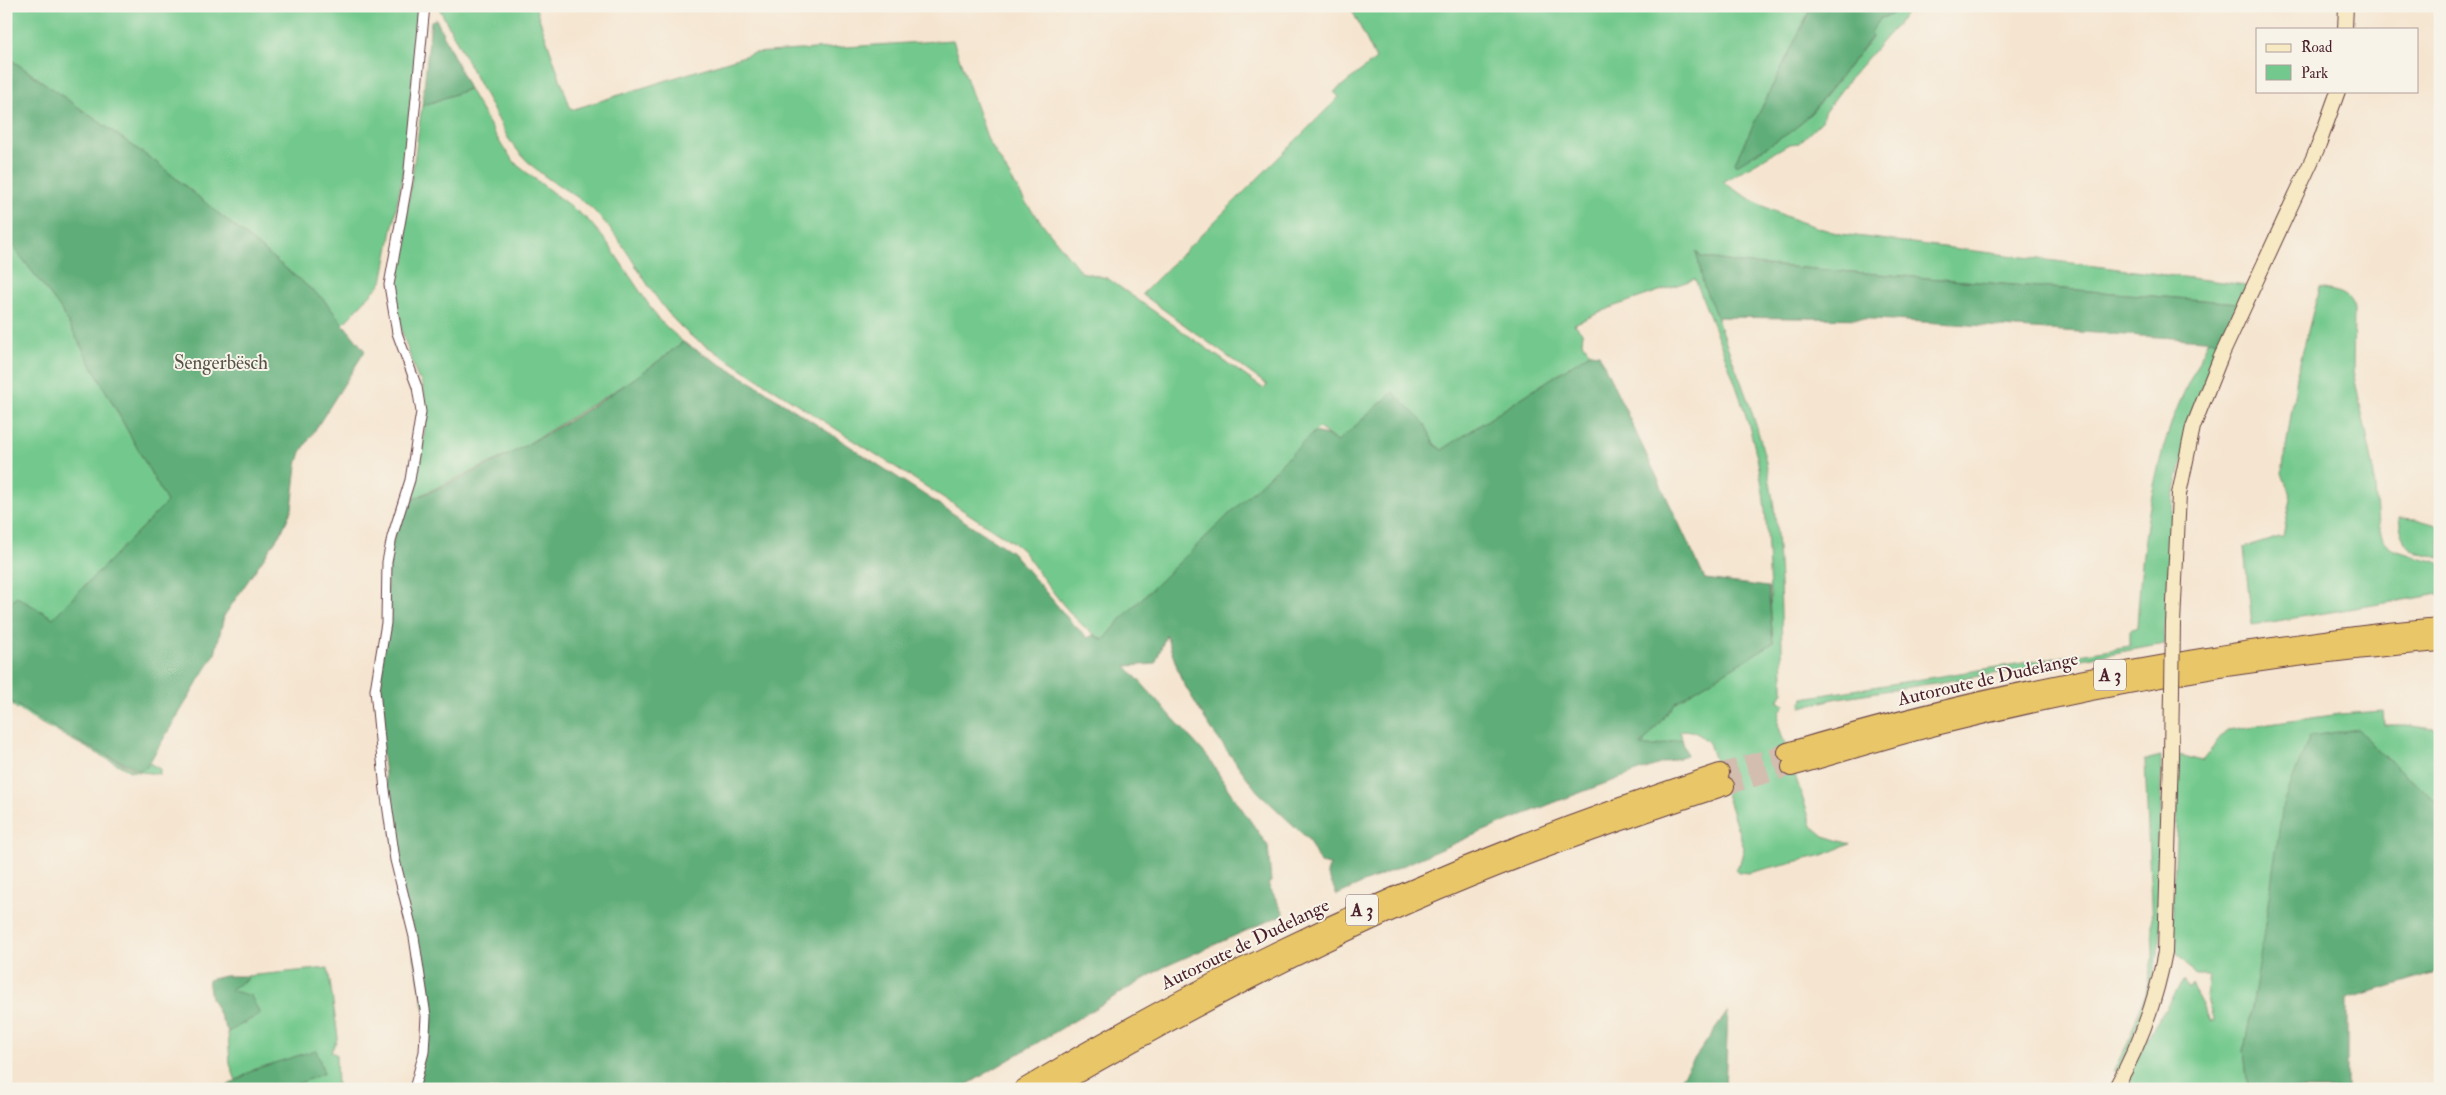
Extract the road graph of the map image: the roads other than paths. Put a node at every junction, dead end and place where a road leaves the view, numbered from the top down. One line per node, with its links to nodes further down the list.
1 (425, 6): 7 (street)
2 (2346, 6): 3 (main road)
3 (2344, 28)
4 (2338, 92): 10 (main road, bridge)
5 (2440, 627): 6 (highway, Autoroute de Dudelange / A 3)
6 (2440, 642)
7 (414, 1089)
8 (1023, 1089): 9 (highway, Autoroute de Dudelange / A 3)
9 (1051, 1089)
10 (2115, 1089)

